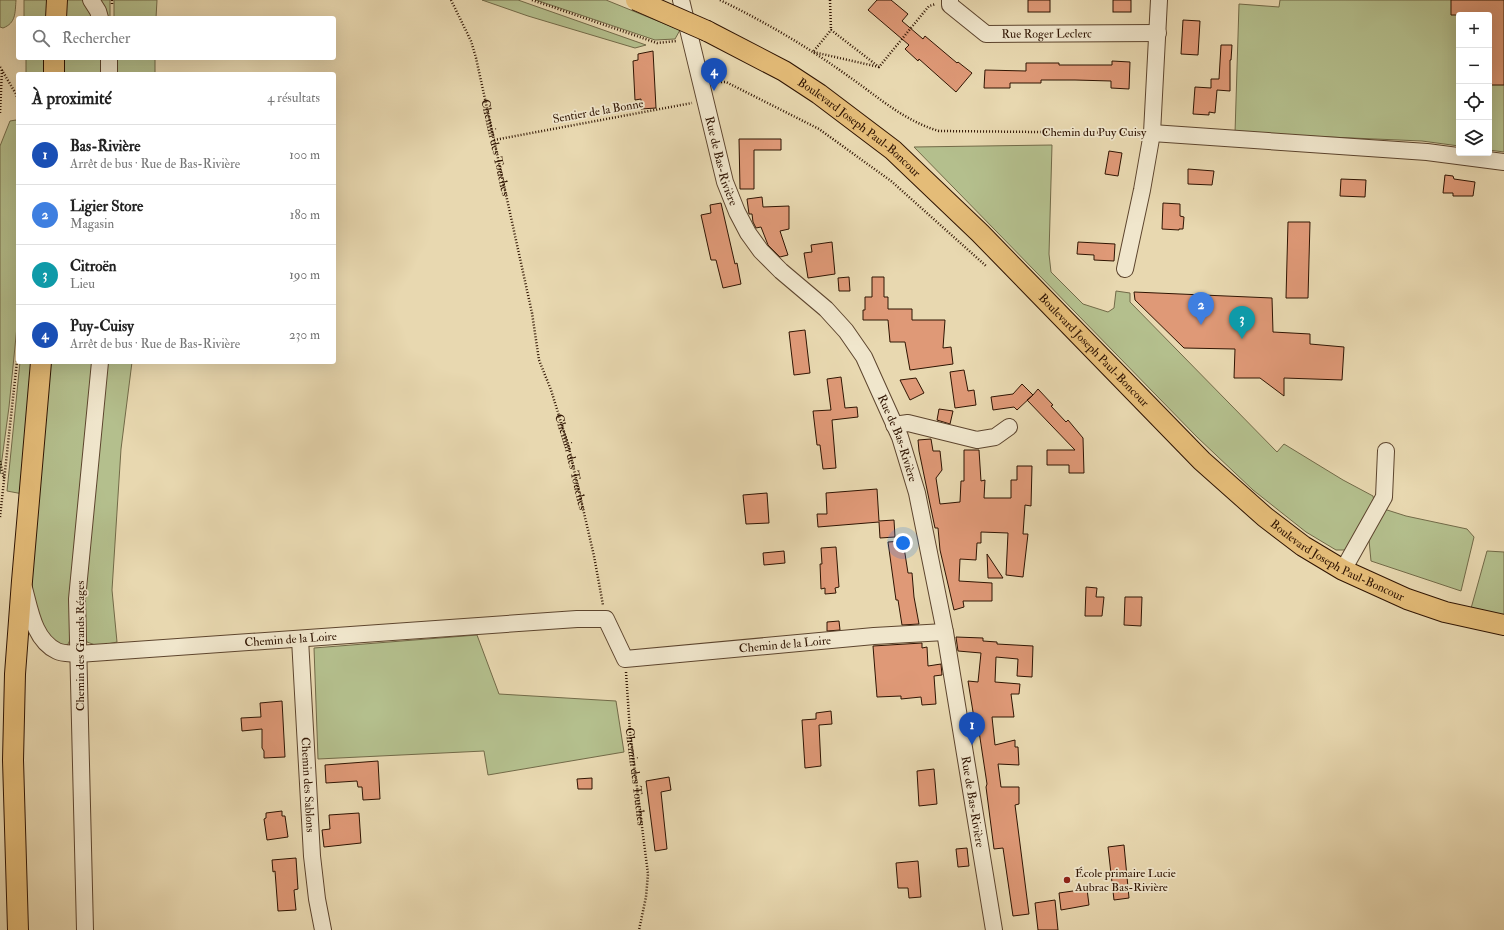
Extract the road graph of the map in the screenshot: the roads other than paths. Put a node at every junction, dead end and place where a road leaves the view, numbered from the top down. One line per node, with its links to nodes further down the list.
1 (91, 0): 6 (street)
2 (636, 0): 20 (main road, Boulevard Joseph Paul-Boncour, bridge)
3 (681, 0): 17 (street, Rue de Bas-Rivière)
4 (1159, 0): 7 (street)
5 (950, 2): 7 (street, Rue Roger Leclerc)
6 (99, 16)
7 (1158, 34): 12 (street)
8 (54, 60): 10 (main road)
9 (109, 60): 11 (street)
10 (54, 72)
11 (109, 72)
12 (1152, 133): 13 (street, Chemin du Puy Cuisy); 14 (street)
13 (1504, 162)
14 (1125, 269)
15 (41, 364): 21 (main road)
16 (100, 364): 25 (street, Chemin des Grands Réages)
17 (894, 425): 18 (street); 23 (street, Rue de Bas-Rivière)
18 (1009, 427)
19 (1386, 451): 20 (street)
20 (1343, 570): 22 (main road, Boulevard Joseph Paul-Boncour)
21 (22, 580): 25 (street, Chemin de la Loire); 26 (main road)
22 (1504, 625)
23 (945, 632): 24 (street, Chemin de la Loire); 29 (street, Rue de Bas-Rivière)
24 (300, 639): 25 (street, Chemin de la Loire); 28 (street, Chemin des Sablons)
25 (78, 654): 27 (street, Chemin des Grands Réages)
26 (18, 930)
27 (85, 930)
28 (322, 930)
29 (994, 930)

